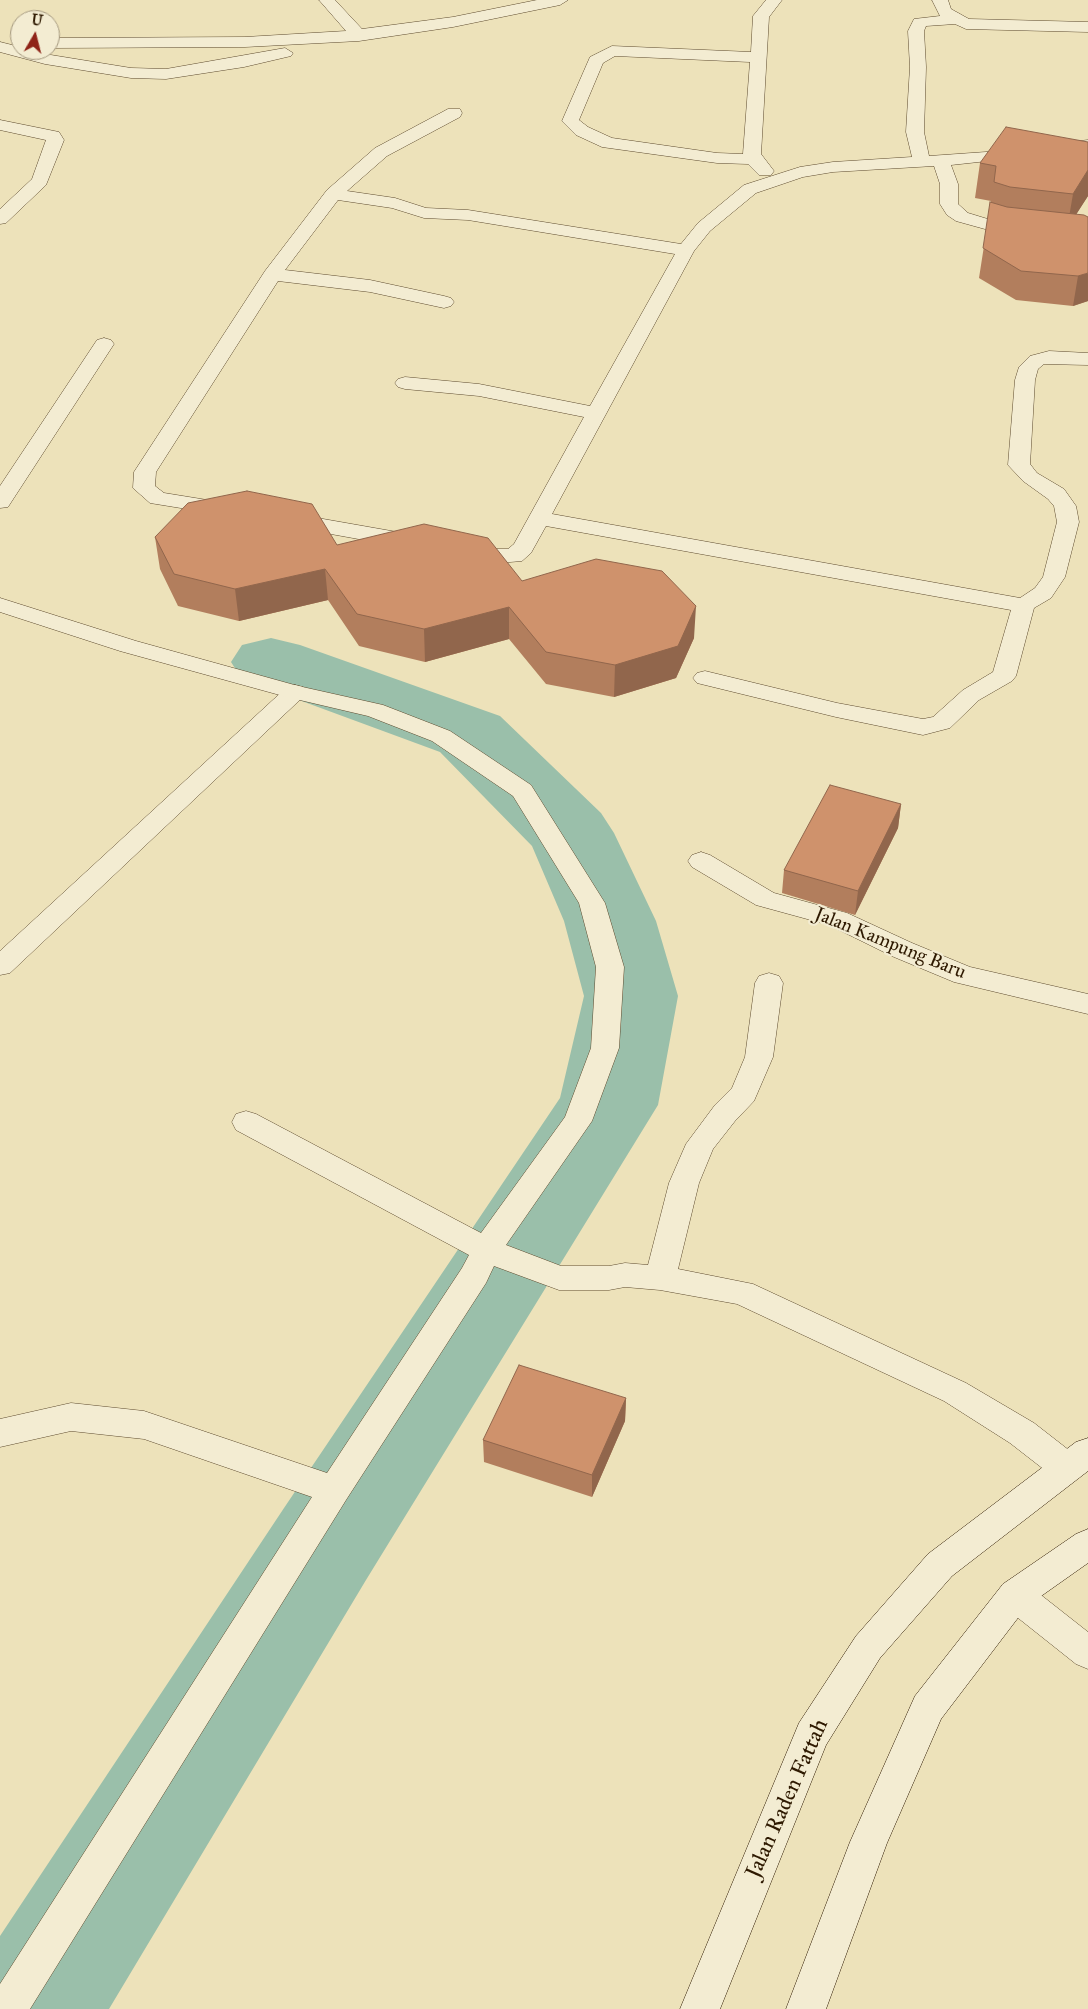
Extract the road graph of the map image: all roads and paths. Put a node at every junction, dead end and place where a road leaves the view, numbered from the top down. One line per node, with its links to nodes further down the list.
1 (327, 0): 7 (street)
2 (560, 0): 7 (street)
3 (774, 0): 11 (street)
4 (940, 0): 5 (street)
5 (954, 20): 6 (street); 16 (street)
6 (1088, 27)
7 (359, 36): 8 (street)
8 (332, 38): 9 (street); 10 (street)
9 (60, 42)
10 (5, 48)
11 (758, 57): 15 (street); 15 (street)
12 (454, 113): 18 (street)
13 (0, 126): 19 (street)
14 (1088, 145): 16 (street)
15 (754, 159): 17 (street)
16 (931, 160): 17 (street); 20 (street)
17 (773, 180): 21 (street)
18 (333, 194): 21 (street); 22 (street)
19 (0, 219)
20 (1088, 238)
21 (686, 250): 27 (street)
22 (272, 275): 23 (street); 29 (street)
23 (444, 302)
24 (104, 344): 28 (street)
25 (1088, 359): 35 (street)
26 (405, 383): 27 (street)
27 (598, 414): 31 (street)
28 (2, 498)
29 (245, 513)
30 (274, 518): 32 (street)
31 (540, 518): 33 (street); 35 (street)
32 (430, 544)
33 (449, 548)
34 (0, 605): 37 (street)
35 (1024, 605): 36 (street)
36 (705, 678)
37 (295, 692): 39 (street); 43 (street)
38 (702, 861): 41 (street, Jalan Kampung Baru)
39 (0, 966)
40 (769, 983): 44 (street)
41 (1088, 1004)
42 (246, 1122): 43 (street)
43 (497, 1254): 44 (street); 47 (street)
44 (660, 1278): 46 (street)
45 (0, 1432): 47 (street)
46 (1078, 1460): 52 (street, Jalan Raden Fattah)
47 (334, 1490): 51 (street)
48 (1088, 1544): 49 (street)
49 (1016, 1595): 50 (street); 53 (street)
50 (1088, 1653)
51 (7, 2009)
52 (700, 2009)
53 (806, 2009)

